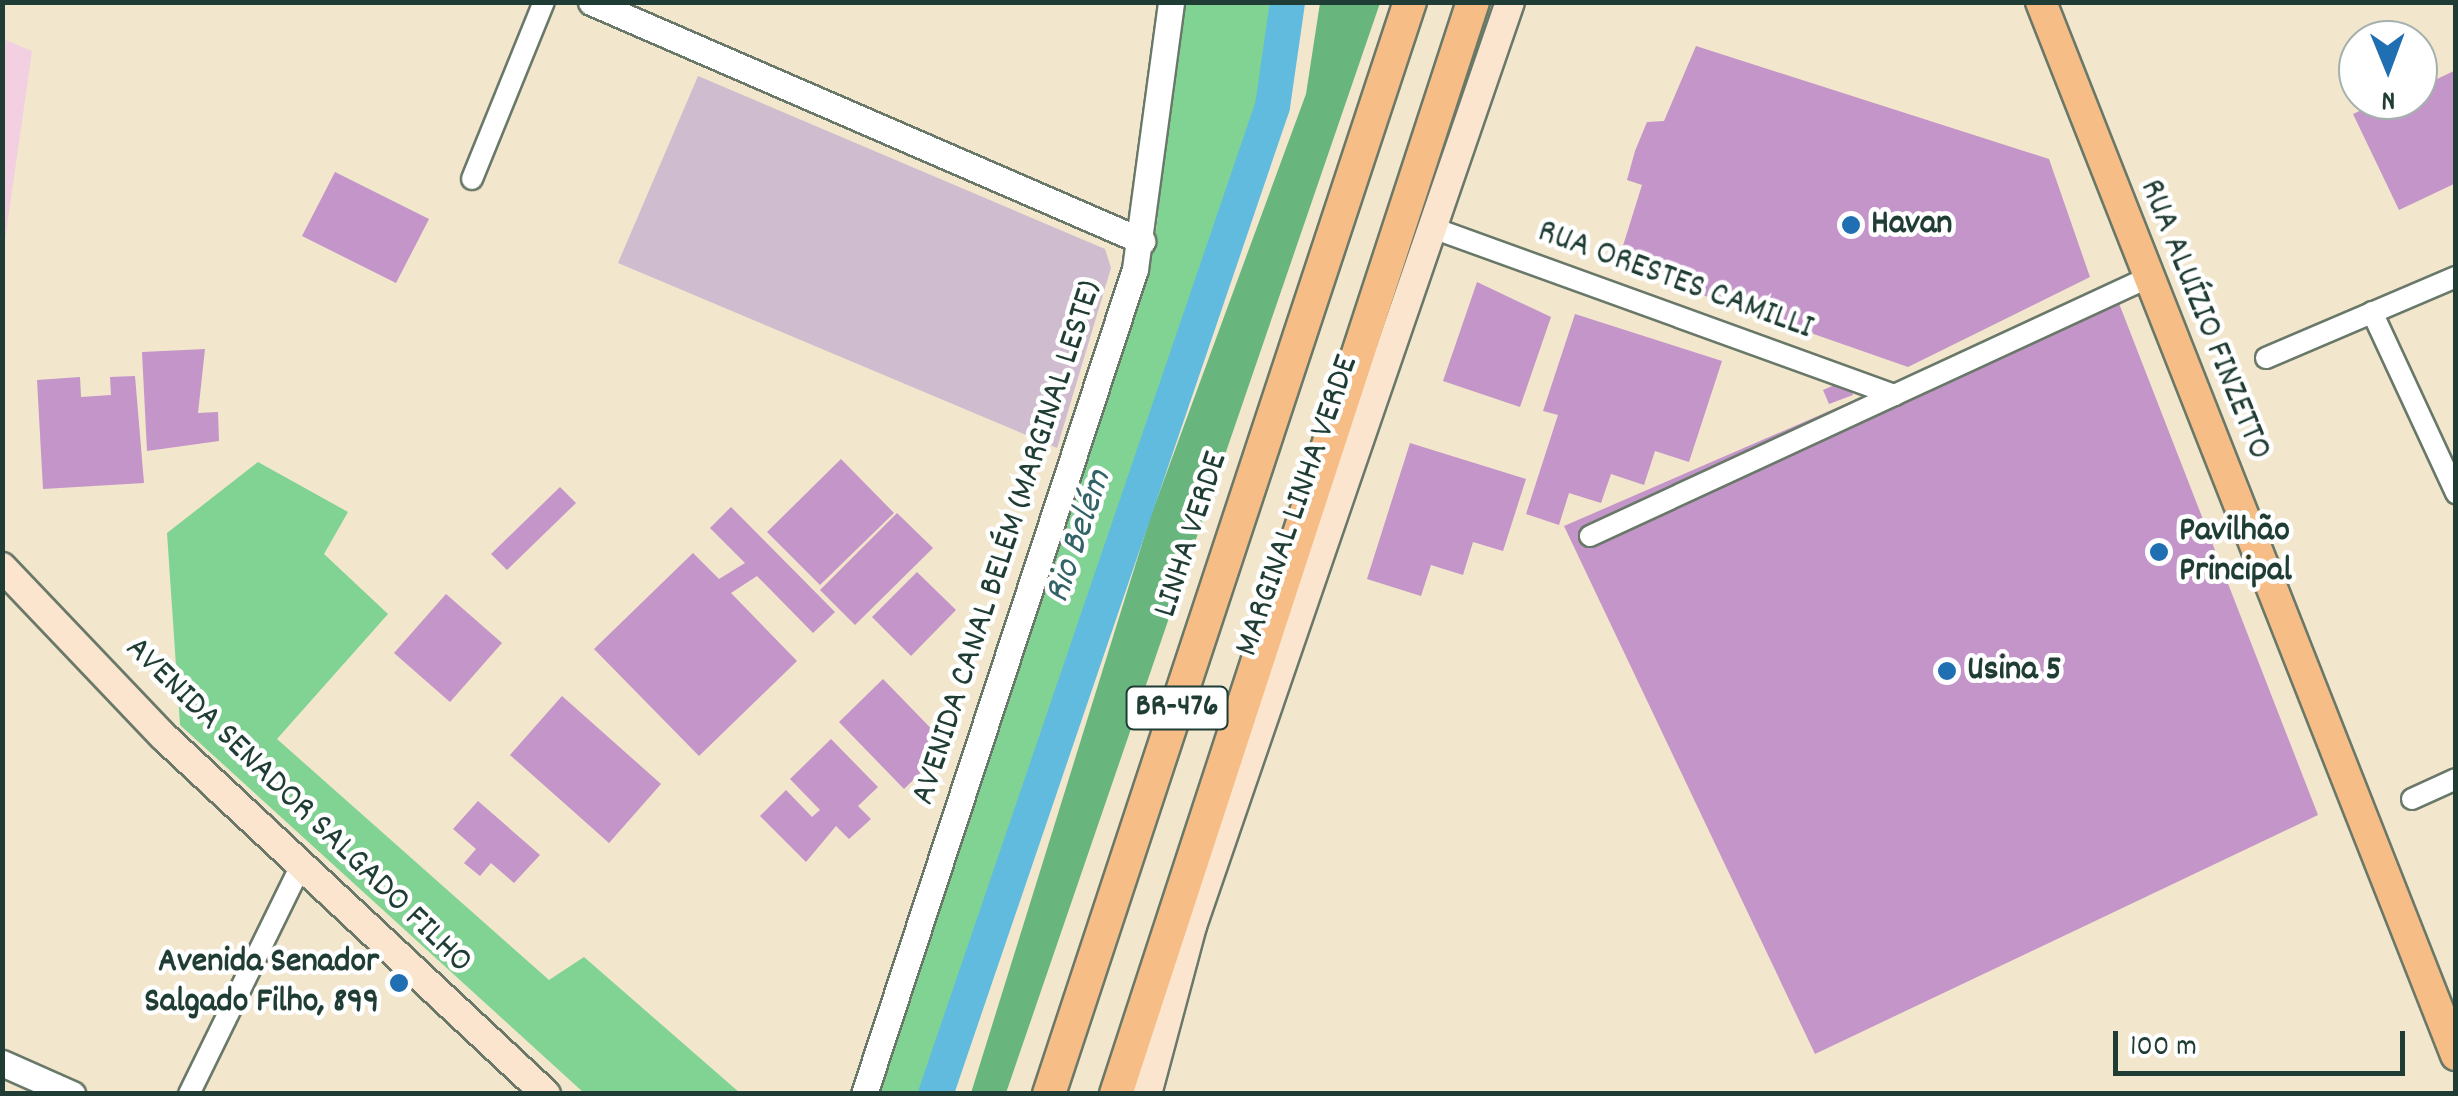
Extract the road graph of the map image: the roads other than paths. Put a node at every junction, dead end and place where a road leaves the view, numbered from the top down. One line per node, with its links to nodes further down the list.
1 (544, 2): 8 (street)
2 (591, 2): 10 (street)
3 (1170, 2): 10 (street, AVENIDA CANAL BELÉM (MARGINAL LESTE))
4 (1410, 2): 28 (highway, LINHA VERDE / BR-476)
5 (1473, 2): 29 (highway, BR-476)
6 (1510, 2): 9 (main road, MARGINAL LINHA VERDE)
7 (2041, 2): 12 (main road, RUA ALUÍZIO FINZETTO)
8 (472, 179)
9 (1433, 228): 15 (street, RUA ORESTES CAMILLI); 30 (main road, MARGINAL LINHA VERDE)
10 (1142, 241): 27 (street, AVENIDA CANAL BELÉM (MARGINAL LESTE))
11 (2456, 277): 13 (street)
12 (2145, 279): 15 (street); 22 (main road, RUA ALUÍZIO FINZETTO)
13 (2372, 312): 14 (street); 16 (street)
14 (2266, 358)
15 (1895, 395): 17 (street)
16 (2456, 493)
17 (1590, 536)
18 (2, 567): 21 (main road, AVENIDA SENADOR SALGADO FILHO)
19 (2456, 779): 20 (street)
20 (2412, 799)
21 (301, 865): 25 (street); 26 (main road, AVENIDA SENADOR SALGADO FILHO)
22 (2456, 1055)
23 (2, 1063): 24 (street)
24 (72, 1094)
25 (189, 1094)
26 (546, 1094)
27 (864, 1094)
28 (1048, 1094)
29 (1116, 1094)
30 (1147, 1094)

